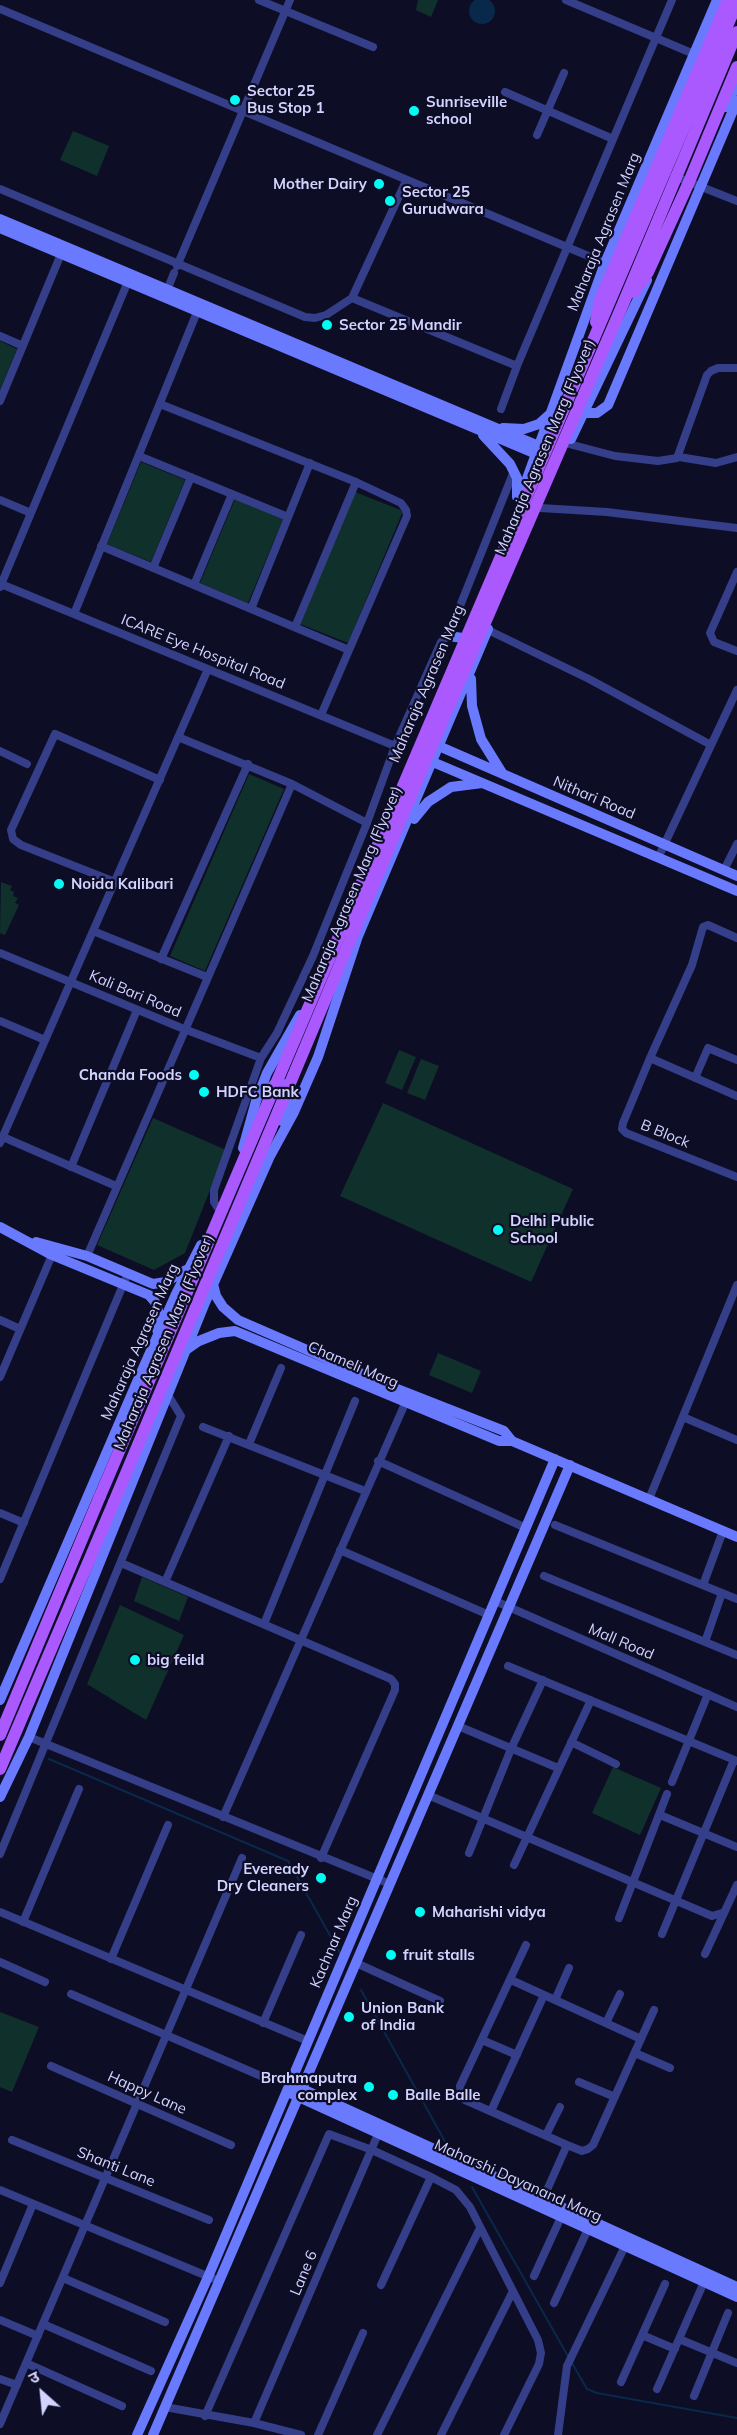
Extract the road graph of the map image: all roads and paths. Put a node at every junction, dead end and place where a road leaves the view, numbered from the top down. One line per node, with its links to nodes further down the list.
1 (259, 0): 9 (street)
2 (290, 0): 9 (street)
3 (566, 0): 11 (street)
4 (672, 0): 11 (street)
5 (717, 0): 13 (street, Maharaja Agrasen Marg)
6 (728, 0): 41 (main road, bridge)
7 (737, 3): 41 (main road, Maharaja Agrasen Marg (Flyover), bridge)
8 (0, 9): 20 (street)
9 (285, 11): 12 (street); 20 (street)
10 (737, 32): 37 (main road, Maharaja Agrasen Marg (Flyover), bridge)
11 (656, 38): 13 (street); 22 (street)
12 (373, 47)
13 (694, 54): 23 (street, Maharaja Agrasen Marg)
14 (737, 67): 37 (main road, bridge)
15 (564, 72): 19 (street)
16 (737, 83): 25 (street)
17 (505, 92): 19 (street)
18 (737, 101): 25 (street)
19 (548, 110): 21 (street); 22 (street)
20 (242, 113): 24 (street); 33 (street)
21 (537, 135)
22 (613, 139): 30 (street)
23 (647, 165): 25 (street); 32 (street, Maharaja Agrasen Marg)
24 (406, 181): 30 (street); 36 (street)
25 (698, 185): 27 (street); 48 (street); 48 (street)
26 (0, 189): 33 (street)
27 (737, 201)
28 (0, 219): 34 (street)
29 (0, 228): 31 (street)
30 (567, 248): 32 (street); 42 (street)
31 (62, 254): 34 (street); 40 (street)
32 (605, 263): 47 (street, Maharaja Agrasen Marg)
33 (176, 268): 35 (street); 36 (street)
34 (130, 278): 35 (street); 64 (street)
35 (166, 294): 38 (street); 49 (street)
36 (352, 298): 42 (street)
37 (620, 311): 198 (main road, Maharaja Agrasen Marg (Flyover), bridge)
38 (197, 312): 45 (street); 50 (street)
39 (0, 336): 40 (street)
40 (23, 346): 44 (street)
41 (591, 346): 189 (main road, Maharaja Agrasen Marg (Flyover), bridge)
42 (517, 366): 46 (street)
43 (737, 368): 54 (street)
44 (0, 401)
45 (160, 404): 53 (street); 56 (street)
46 (501, 409)
47 (553, 411): 49 (street); 52 (street, Maharaja Agrasen Marg)
48 (583, 413): 51 (street)
49 (494, 428): 52 (street)
50 (479, 430): 52 (street); 57 (street)
51 (569, 444): 54 (street); 62 (street)
52 (538, 450): 63 (street, Maharaja Agrasen Marg)
53 (139, 456): 58 (street); 67 (street)
54 (679, 457): 55 (street)
55 (737, 457)
56 (310, 462): 59 (street); 65 (street)
57 (514, 471): 63 (street); 76 (street)
58 (191, 477): 60 (street); 68 (street)
59 (356, 482): 74 (street); 78 (street)
60 (232, 494): 65 (street); 70 (street)
61 (0, 500): 64 (street)
62 (540, 507): 66 (street); 75 (street)
63 (516, 509): 77 (street, Maharaja Agrasen Marg)
64 (31, 513): 71 (street)
65 (288, 517): 72 (street)
66 (737, 528)
67 (101, 546): 68 (street); 73 (street)
68 (153, 568): 70 (street)
69 (737, 572): 79 (street)
70 (194, 585): 72 (street)
71 (1, 586): 73 (street, ICARE Eye Hospital Road)
72 (251, 609): 74 (street)
73 (74, 614): 80 (street, ICARE Eye Hospital Road)
74 (295, 627): 78 (street)
75 (488, 630): 81 (street); 86 (street)
76 (448, 636): 77 (street); 87 (street)
77 (464, 638): 85 (street, Maharaja Agrasen Marg)
78 (349, 650): 83 (street)
79 (737, 651)
80 (208, 669): 83 (street, ICARE Eye Hospital Road); 84 (street)
81 (471, 673): 88 (street); 94 (street)
82 (737, 690): 86 (street)
83 (321, 715): 87 (street, ICARE Eye Hospital Road)
84 (178, 737): 93 (street); 95 (street)
85 (421, 737): 88 (street, Nithari Road); 90 (street, Maharaja Agrasen Marg)
86 (711, 745): 100 (street)
87 (395, 746): 98 (street)
88 (440, 747): 91 (street); 94 (street, Nithari Road)
89 (0, 752): 92 (street)
90 (414, 754): 91 (street); 113 (street, Maharaja Agrasen Marg)
91 (434, 763): 96 (street); 99 (street)
92 (27, 764)
93 (248, 764): 97 (street); 110 (street)
94 (502, 774): 100 (street, Nithari Road)
95 (160, 780): 105 (street); 105 (street)
96 (482, 783): 99 (street); 102 (street)
97 (292, 784): 98 (street); 111 (street)
98 (367, 823): 119 (street)
99 (406, 828): 114 (street)
100 (664, 844): 102 (street); 103 (street, Nithari Road)
101 (737, 844): 103 (street)
102 (658, 858): 106 (street)
103 (724, 870): 104 (street, Nithari Road)
104 (737, 876)
105 (115, 882): 107 (street)
106 (737, 891)
107 (93, 931): 110 (street); 112 (street)
108 (737, 938): 120 (street, B Block)
109 (0, 952): 112 (street, Kali Bari Road)
110 (161, 959): 111 (street)
111 (207, 977): 117 (street)
112 (71, 982): 115 (street, Kali Bari Road); 118 (street)
113 (310, 998): 114 (street); 124 (street, Maharaja Agrasen Marg)
114 (335, 1006): 126 (street)
115 (137, 1010): 117 (street, Kali Bari Road); 127 (street)
116 (0, 1021): 118 (street)
117 (184, 1029): 119 (street, Kali Bari Road); 129 (street)
118 (45, 1040): 125 (street)
119 (261, 1058): 130 (street)
120 (650, 1058): 122 (street); 128 (street, B Block)
121 (737, 1060): 122 (street)
122 (694, 1078): 123 (street)
123 (737, 1096)
124 (248, 1130): 126 (street); 130 (street, Maharaja Agrasen Marg)
125 (1, 1140): 127 (street)
126 (270, 1156): 137 (street)
127 (71, 1167): 129 (street)
128 (737, 1178)
129 (116, 1186): 134 (street)
130 (219, 1210): 135 (street, Maharaja Agrasen Marg)
131 (0, 1227): 132 (street)
132 (24, 1239): 133 (street); 134 (street)
133 (52, 1255): 136 (street); 140 (street)
134 (87, 1256): 136 (street)
135 (191, 1266): 136 (street); 141 (street, Maharaja Agrasen Marg)
136 (125, 1278): 141 (street); 162 (street)
137 (213, 1284): 142 (street); 148 (street, Chameli Marg)
138 (737, 1287): 150 (street)
139 (0, 1320): 140 (street)
140 (20, 1329): 143 (street)
141 (155, 1342): 146 (street, Maharaja Agrasen Marg)
142 (185, 1351): 147 (street); 148 (street, Chameli Marg)
143 (2, 1368): 145 (street)
144 (281, 1368): 154 (street)
145 (0, 1377)
146 (137, 1382): 147 (street); 185 (street, Maharaja Agrasen Marg)
147 (168, 1395): 168 (street); 190 (street)
148 (407, 1398): 155 (street, Chameli Marg); 156 (street)
149 (355, 1401): 158 (street)
150 (683, 1417): 153 (street); 160 (street)
151 (203, 1427): 152 (street)
152 (229, 1436): 154 (street); 171 (street)
153 (737, 1440)
154 (249, 1444): 158 (street)
155 (555, 1459): 157 (street, Chameli Marg); 164 (street, Kachnar Marg)
156 (378, 1461): 159 (street); 164 (street)
157 (570, 1465): 160 (street, Chameli Marg); 176 (street, Kachnar Marg)
158 (324, 1475): 159 (street); 178 (street)
159 (365, 1491): 167 (street)
160 (649, 1499): 165 (street, Chameli Marg)
161 (0, 1513): 162 (street)
162 (24, 1523): 170 (street)
163 (555, 1525): 172 (street)
164 (526, 1528): 175 (street, Kachnar Marg)
165 (723, 1531): 166 (street, Chameli Marg); 172 (street)
166 (737, 1537)
167 (340, 1550): 177 (street); 179 (street)
168 (121, 1563): 171 (street); 193 (street)
169 (544, 1576): 180 (street)
170 (0, 1579)
171 (165, 1582): 178 (street)
172 (703, 1585): 173 (street)
173 (722, 1593): 174 (street); 180 (street)
174 (737, 1599)
175 (495, 1601): 176 (street, Mall Road); 177 (street, Kachnar Marg)
176 (508, 1608): 184 (street, Mall Road); 188 (street, Kachnar Marg)
177 (489, 1615): 216 (street, Kachnar Marg)
178 (264, 1624): 179 (street)
179 (301, 1640): 205 (street); 214 (street)
180 (705, 1642): 181 (street)
181 (737, 1655)
182 (508, 1666): 183 (street)
183 (543, 1680): 186 (street); 194 (street)
184 (708, 1694): 187 (street, Mall Road); 191 (street)
185 (0, 1700)
186 (591, 1700): 191 (street); 192 (street)
187 (737, 1707)
188 (458, 1726): 194 (street); 202 (street, Kachnar Marg)
189 (0, 1735)
190 (29, 1737): 193 (street); 203 (street)
191 (690, 1741): 195 (street); 199 (street)
192 (571, 1742): 196 (street); 197 (street)
193 (47, 1745): 205 (street); 212 (street)
194 (511, 1749): 197 (street); 206 (street)
195 (736, 1761): 208 (street)
196 (616, 1764)
197 (558, 1768): 209 (street)
198 (0, 1770)
199 (672, 1782)
200 (79, 1789): 224 (street)
201 (667, 1794): 204 (street)
202 (428, 1795): 206 (street); 218 (street, Kachnar Marg)
203 (0, 1797)
204 (660, 1815): 208 (street); 217 (street)
205 (223, 1817): 214 (street)
206 (482, 1817): 209 (street); 211 (street)
207 (168, 1825): 229 (street)
208 (704, 1833): 210 (street); 220 (street)
209 (527, 1836): 215 (street); 217 (street)
210 (737, 1847)
211 (469, 1852)
212 (0, 1854)
213 (242, 1858): 235 (street)
214 (321, 1858): 216 (street)
215 (514, 1865)
216 (377, 1879): 218 (street); 247 (street, Kachnar Marg)
217 (633, 1881): 220 (street); 223 (street)
218 (390, 1884): 231 (street, Kachnar Marg)
219 (737, 1885): 222 (street)
220 (677, 1900): 222 (street); 226 (street)
221 (0, 1912): 224 (street)
222 (722, 1913): 228 (street)
223 (619, 1918)
224 (23, 1922): 229 (street)
225 (301, 1935): 242 (street)
226 (662, 1935)
227 (526, 1945): 233 (street)
228 (705, 1954)
229 (111, 1959): 235 (street)
230 (0, 1962): 234 (street)
231 (356, 1963): 240 (street); 255 (street, Kachnar Marg)
232 (569, 1968): 239 (street)
233 (511, 1980): 238 (street); 246 (street)
234 (45, 1982)
235 (186, 1990): 242 (street); 244 (street)
236 (70, 1994): 244 (street)
237 (620, 1994): 243 (street)
238 (544, 1995): 239 (street); 249 (street)
239 (555, 2000): 243 (street)
240 (440, 2001)
241 (654, 2010): 245 (street)
242 (263, 2023): 247 (street)
243 (606, 2023): 245 (street)
244 (167, 2035): 252 (street); 257 (street)
245 (641, 2039): 248 (street)
246 (482, 2040): 249 (street); 259 (street)
247 (308, 2041): 254 (street, Kachnar Marg)
248 (634, 2053): 251 (street); 256 (street)
249 (517, 2055): 259 (street)
250 (51, 2066): 257 (street, Happy Lane)
251 (670, 2068)
252 (268, 2079)
253 (579, 2082): 256 (street)
254 (288, 2088): 255 (street, Maharshi Dayanand Marg); 277 (street, Kachnar Marg)
255 (300, 2093): 260 (street, Maharshi Dayanand Marg); 269 (street, Maharshi Dayanand Marg); 280 (street, Kachnar Marg)
256 (615, 2097): 264 (street)
257 (137, 2104): 263 (street, Happy Lane); 267 (street)
258 (560, 2107): 261 (street)
259 (492, 2111): 261 (street)
260 (378, 2134): 265 (street, Lane 6); 271 (street, Maharshi Dayanand Marg)
261 (546, 2135): 264 (street)
262 (12, 2139): 267 (street, Shanti Lane)
263 (231, 2145)
264 (567, 2145): 269 (street)
265 (372, 2150): 266 (street); 308 (street); 309 (street, Lane 6)
266 (431, 2177): 274 (street); 284 (street)
267 (105, 2178): 272 (street, Shanti Lane); 273 (street)
268 (0, 2190): 270 (street)
269 (543, 2199): 285 (street, Maharshi Dayanand Marg)
270 (33, 2204): 273 (street); 282 (street)
271 (561, 2217): 275 (street, Maharshi Dayanand Marg); 278 (street)
272 (208, 2220)
273 (85, 2225): 277 (street); 279 (street)
274 (480, 2228): 286 (street); 315 (street)
275 (588, 2229): 276 (street, Maharshi Dayanand Marg); 287 (street)
276 (625, 2246): 281 (street, Maharshi Dayanand Marg); 318 (street)
277 (208, 2277): 280 (street); 311 (street, Kachnar Marg)
278 (534, 2277)
279 (63, 2278): 290 (street); 291 (street)
280 (219, 2281): 307 (street, Kachnar Marg)
281 (704, 2282): 285 (street, Maharshi Dayanand Marg); 295 (street)
282 (0, 2283)
283 (665, 2284): 293 (street)
284 (381, 2285)
285 (734, 2288)
286 (512, 2293): 316 (street); 317 (street)
287 (554, 2303)
288 (728, 2313): 297 (street)
289 (0, 2320): 294 (street)
290 (165, 2322)
291 (43, 2324): 294 (street); 300 (street)
292 (363, 2332): 314 (street)
293 (642, 2335): 296 (street); 302 (street)
294 (38, 2336): 298 (street)
295 (679, 2340): 296 (street); 297 (street)
296 (675, 2349): 304 (street)
297 (712, 2353): 299 (street); 305 (street)
298 (26, 2363): 303 (street); 306 (street)
299 (737, 2363)
300 (151, 2371)
301 (0, 2379): 303 (street)
302 (621, 2382)
303 (17, 2385): 310 (street)
304 (657, 2389)
305 (694, 2396)
306 (122, 2406)
307 (165, 2407): 308 (street); 312 (street, Kachnar Marg)
308 (205, 2416): 309 (street)
309 (254, 2423): 313 (street)
310 (0, 2424)
311 (137, 2435)
312 (153, 2435)
313 (301, 2435)
314 (318, 2435)
315 (377, 2435)
316 (441, 2435)
317 (504, 2435)
318 (558, 2435)

